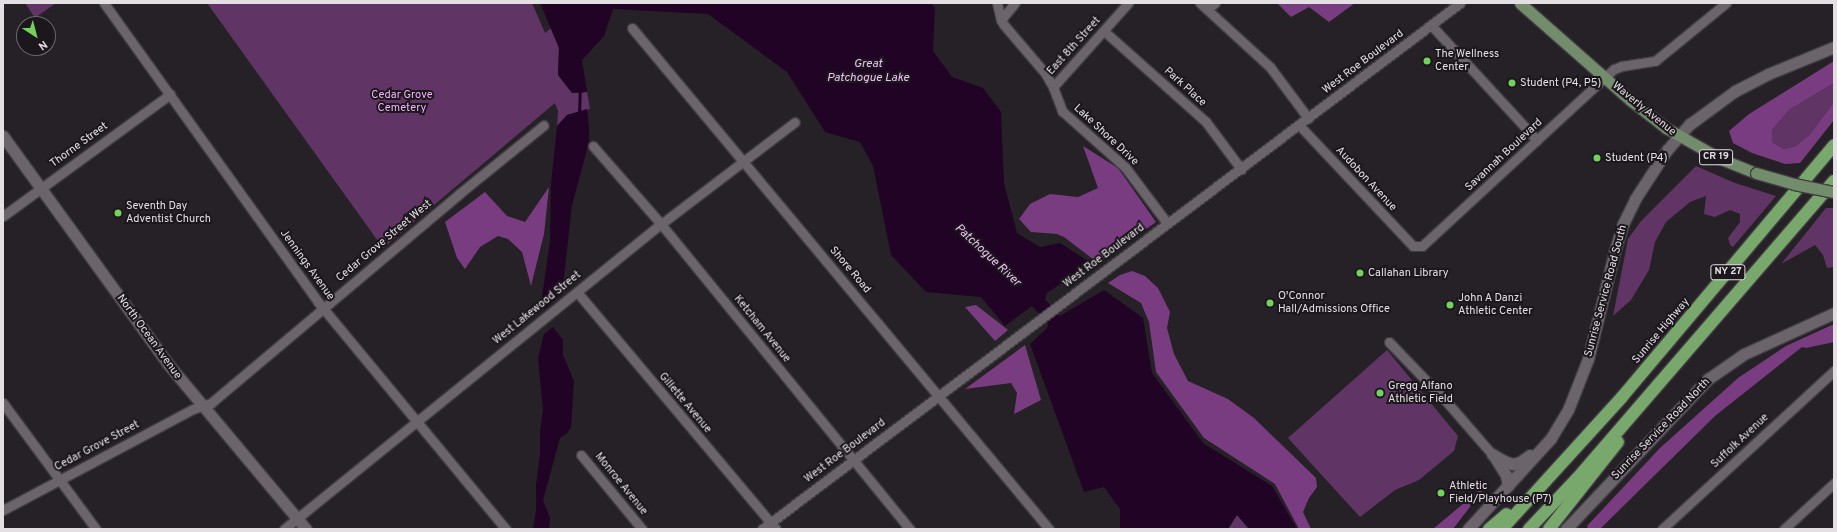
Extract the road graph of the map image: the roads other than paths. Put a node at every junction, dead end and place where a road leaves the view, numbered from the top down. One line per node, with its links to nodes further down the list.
1 (104, 3): 17 (street, Jennings Avenue)
2 (997, 3): 10 (street, Lake Shore Drive)
3 (1015, 3): 10 (street)
4 (1128, 3): 13 (street, East 8th Street)
5 (1215, 3): 9 (street)
6 (1460, 3): 11 (street, West Roe Boulevard)
7 (1520, 3): 15 (main road, Waverly Avenue / CR 19)
8 (1726, 3): 15 (street, Savannah Boulevard)
9 (1204, 6): 18 (street)
10 (1001, 20): 16 (street, Lake Shore Drive)
11 (1432, 26): 18 (street, West Roe Boulevard); 24 (street)
12 (632, 28): 27 (street, Shore Road)
13 (1104, 31): 16 (street, East 8th Street); 28 (street, Park Place)
14 (1834, 47): 23 (main road, Sunrise Service Road South)
15 (1606, 78): 23 (main road, Waverly Avenue / CR 19); 24 (street, Savannah Boulevard)
16 (1053, 87): 33 (street, Lake Shore Drive)
17 (170, 94): 30 (street, Thorne Street); 37 (street, Jennings Avenue)
18 (1308, 118): 21 (street, West Roe Boulevard)
19 (795, 122): 27 (street, West Lakewood Street)
20 (544, 125): 37 (street, Cedar Grove Street West)
21 (1299, 125): 28 (street, West Roe Boulevard); 35 (street, Audobon Avenue)
22 (3, 136): 30 (main road, North Ocean Avenue)
23 (1678, 137): 31 (main road, Waverly Avenue / CR 19, bridge); 46 (main road, Sunrise Service Road South)
24 (1537, 140): 35 (street, Savannah Boulevard)
25 (1834, 145): 51 (highway, Sunrise Highway / NY 27)
26 (593, 146): 34 (street, Ketcham Avenue)
27 (743, 161): 34 (street, West Lakewood Street); 42 (street, Shore Road)
28 (1241, 169): 33 (street, West Roe Boulevard)
29 (1834, 181): 40 (highway, NY 27)
30 (41, 188): 32 (street, Thorne Street); 44 (main road, North Ocean Avenue)
31 (1834, 192)
32 (3, 216)
33 (1167, 223): 42 (street, West Roe Boulevard)
34 (660, 224): 36 (street, West Lakewood Street); 49 (street, Ketcham Avenue)
35 (1417, 247)
36 (577, 292): 45 (street, West Lakewood Street); 56 (street, Gillette Avenue)
37 (324, 308): 44 (street, Cedar Grove Street West); 45 (street, Jennings Avenue)
38 (1834, 313): 70 (main road, Sunrise Service Road North)
39 (1388, 342): 47 (street)
40 (1677, 364): 68 (highway, NY 27); 69 (highway)
41 (1834, 371): 71 (street, Suffolk Avenue)
42 (938, 395): 49 (street, West Roe Boulevard); 64 (street, Shore Road)
43 (3, 403): 50 (street)
44 (203, 406): 50 (street, Cedar Grove Street); 55 (main road, North Ocean Avenue)
45 (417, 421): 55 (street, West Lakewood Street); 60 (street, Jennings Avenue)
46 (1551, 438): 47 (main road); 53 (main road, Sunrise Service Road South)
47 (1492, 454): 53 (main road)
48 (581, 455): 61 (street, Monroe Avenue)
49 (853, 459): 56 (street, West Roe Boulevard); 63 (street, Ketcham Avenue)
50 (58, 480): 54 (street, Cedar Grove Street); 57 (street)
51 (1548, 480): 66 (highway); 67 (highway, Sunrise Highway / NY 27)
52 (1834, 483): 72 (street)
53 (1508, 486): 65 (main road, Sunrise Service Road South)
54 (3, 510)
55 (297, 518): 58 (street, West Lakewood Street); 59 (main road, North Ocean Avenue)
56 (773, 526): 62 (street, West Roe Boulevard)
57 (96, 529)
58 (284, 529)
59 (306, 529)
60 (506, 529)
61 (642, 529)
62 (762, 529)
63 (910, 529)
64 (1049, 529)
65 (1468, 529)
66 (1489, 529)
67 (1502, 529)
68 (1529, 529)
69 (1549, 529)
70 (1566, 529)
71 (1662, 529)
72 (1784, 529)

